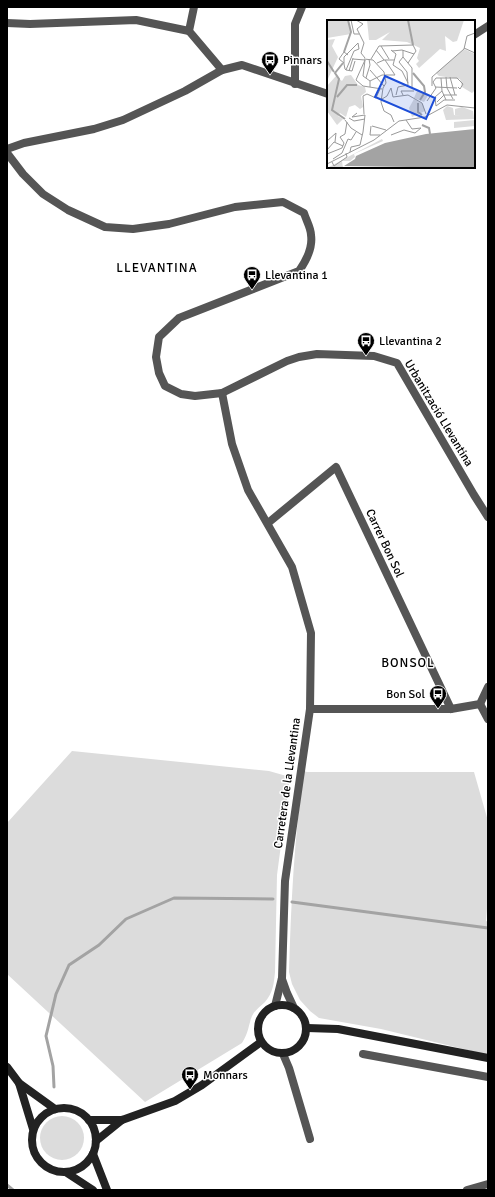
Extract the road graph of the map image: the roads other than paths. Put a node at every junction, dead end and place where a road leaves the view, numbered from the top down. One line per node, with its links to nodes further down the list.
1 (194, 7): 5 (street)
2 (302, 7): 8 (street)
3 (7, 23): 5 (street)
4 (488, 26): 6 (street)
5 (189, 31): 7 (street)
6 (475, 34)
7 (222, 70): 8 (street); 10 (street)
8 (295, 84): 9 (street)
9 (327, 94)
10 (7, 149)
11 (7, 153): 12 (street, Urbanització Llevantina)
12 (222, 393): 13 (street, Urbanització Llevantina); 14 (street)
13 (488, 517)
14 (268, 523): 17 (street); 18 (street, Carrer Bon Sol)
15 (488, 687): 16 (street)
16 (480, 704): 18 (street, Carretera de la Llevantina); 19 (street)
17 (310, 709): 18 (street, Carretera de la Llevantina); 20 (street, Carretera de la Llevantina)
18 (451, 709)
19 (488, 719)
20 (282, 978): 21 (street, Carretera de la Llevantina); 22 (street, Carretera de la Llevantina)
21 (275, 1006): 22 (street); 24 (street)
22 (294, 1008): 23 (street)
23 (306, 1028): 25 (street); 27 (street)
24 (261, 1042): 25 (street); 33 (street)
25 (282, 1054): 35 (street)
26 (363, 1054): 29 (street)
27 (488, 1058)
28 (7, 1067): 30 (street)
29 (488, 1077)
30 (19, 1083): 31 (street); 34 (street)
31 (55, 1109): 32 (street); 34 (street)
32 (89, 1120): 33 (street); 36 (street)
33 (122, 1120): 36 (street)
34 (33, 1129): 38 (street)
35 (310, 1139)
36 (96, 1141): 37 (street)
37 (93, 1154): 38 (street); 41 (street)
38 (67, 1173): 40 (street)
39 (488, 1184): 42 (street)
40 (93, 1190)
41 (107, 1190)
42 (467, 1190)

